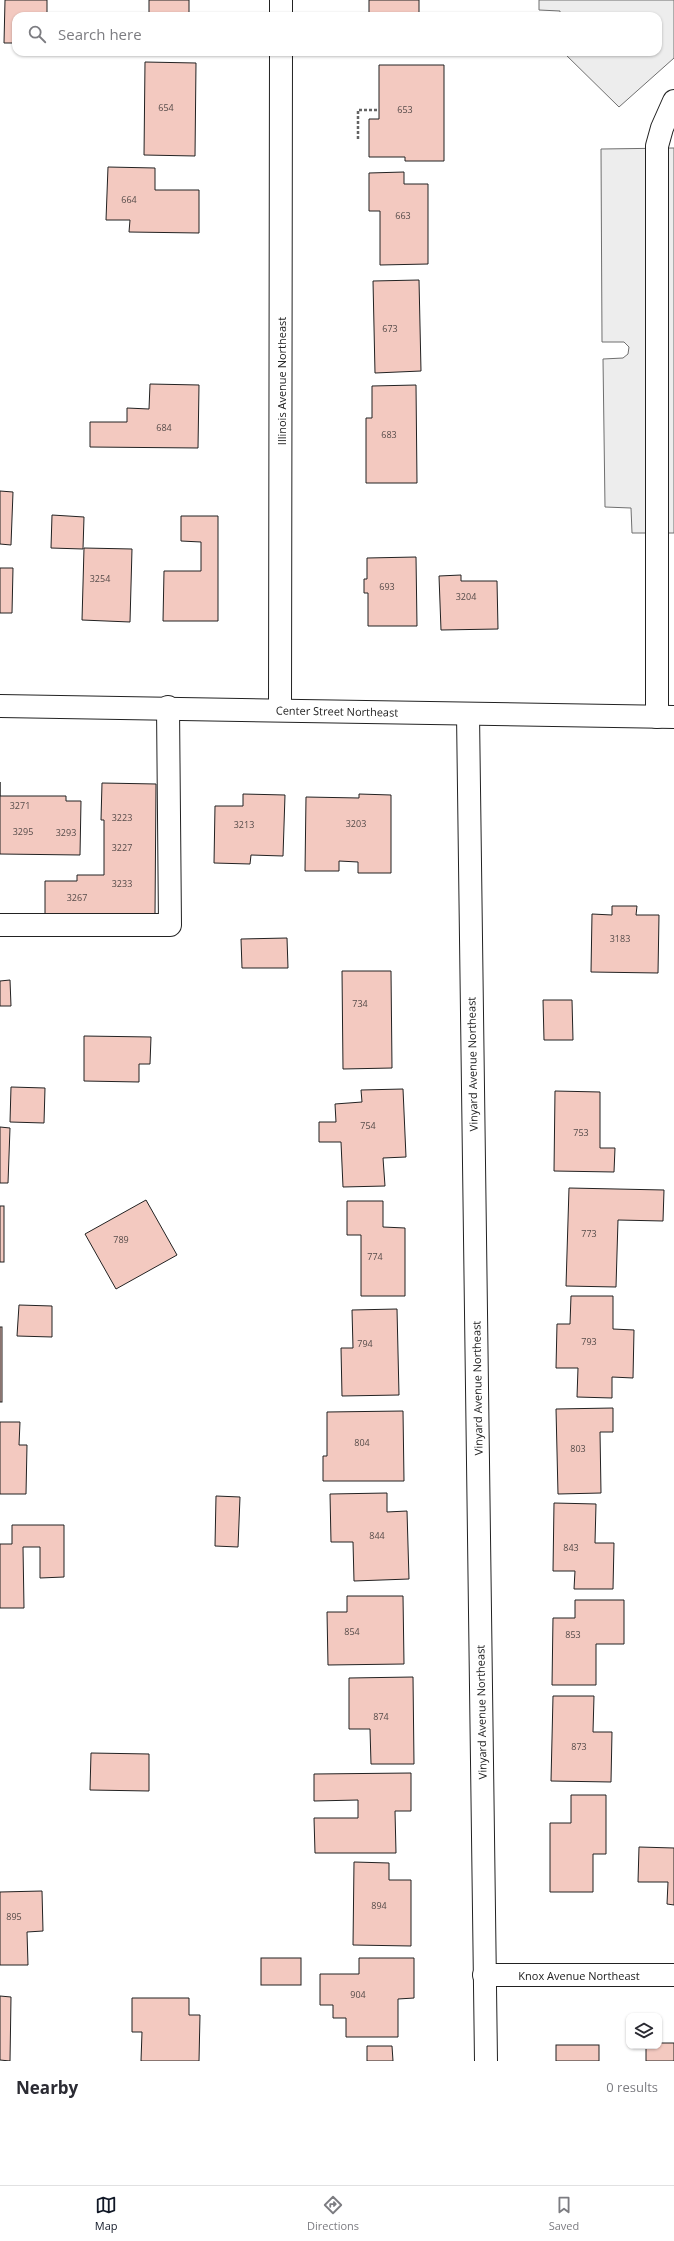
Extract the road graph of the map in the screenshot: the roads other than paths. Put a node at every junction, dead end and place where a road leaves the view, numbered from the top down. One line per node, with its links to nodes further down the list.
1 (281, 0): 2 (street)
2 (281, 12)
3 (281, 56): 7 (street, Illinois Avenue Northeast)
4 (674, 101): 9 (street)
5 (0, 706): 6 (street, Center Street Northeast)
6 (168, 707): 7 (street, Center Street Northeast); 10 (street)
7 (280, 710): 8 (street, Center Street Northeast)
8 (468, 714): 9 (street, Center Street Northeast); 11 (street, Vinyard Avenue Northeast)
9 (665, 717)
10 (0, 925)
11 (484, 1975): 12 (street, Knox Avenue Northeast); 13 (street, Vinyard Avenue Northeast)
12 (674, 1975)
13 (486, 2061)

